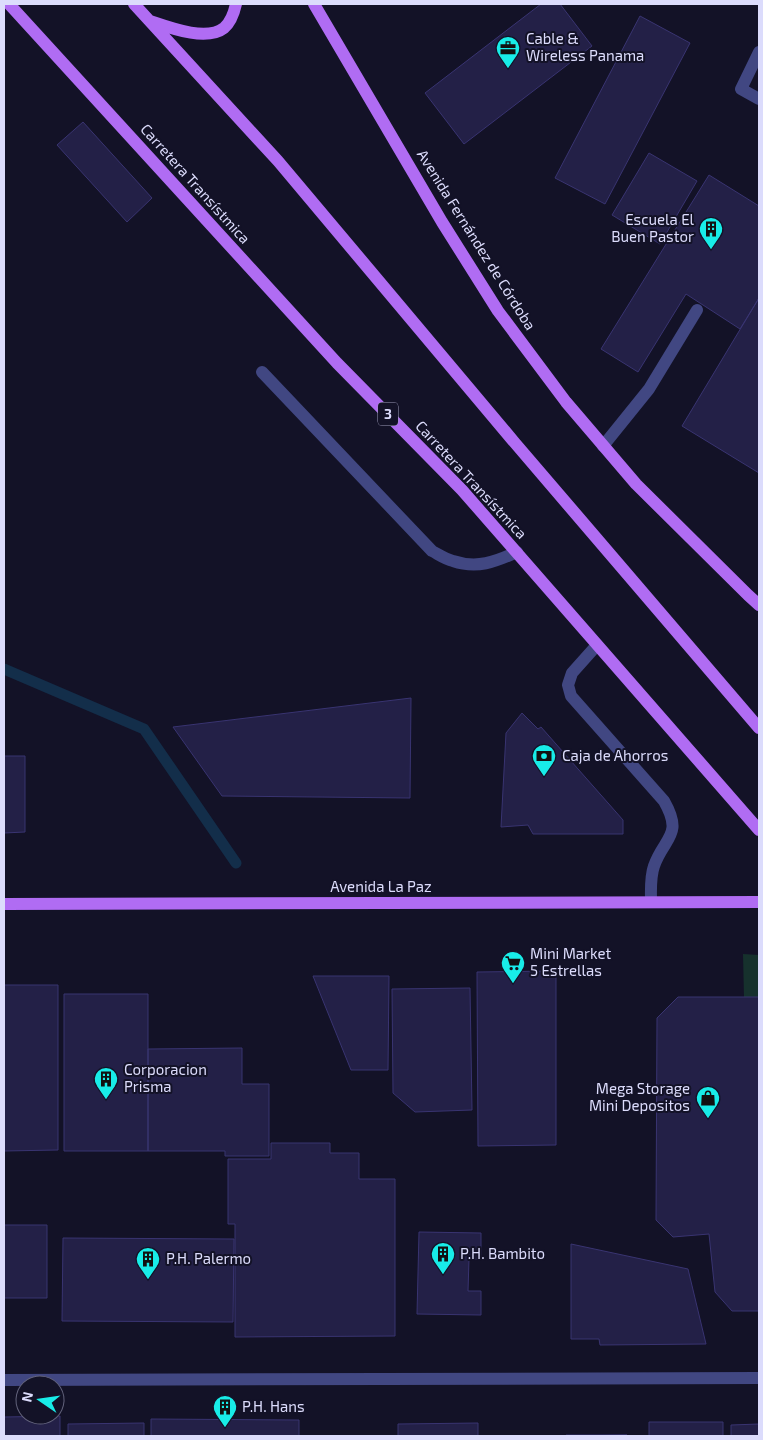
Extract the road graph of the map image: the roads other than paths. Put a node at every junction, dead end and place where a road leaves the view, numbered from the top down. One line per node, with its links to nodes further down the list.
1 (9, 4): 11 (main road, Carretera Transístmica / 3)
2 (134, 4): 5 (main road)
3 (236, 4): 5 (main road)
4 (314, 4): 10 (main road, Avenida Fernández de Córdoba)
5 (149, 21): 14 (main road)
6 (759, 52): 7 (street)
7 (759, 99)
8 (697, 310): 10 (street)
9 (262, 372): 11 (street)
10 (603, 446): 12 (main road, Avenida Fernández de Córdoba)
11 (517, 552): 13 (main road, Carretera Transístmica / 3)
12 (759, 605)
13 (597, 645): 15 (main road, Carretera Transístmica / 3); 16 (street)
14 (759, 728)
15 (759, 830)
16 (651, 902): 17 (main road, Avenida La Paz); 18 (main road, Avenida La Paz)
17 (759, 902)
18 (4, 904)
19 (759, 1378): 20 (street)
20 (4, 1380)

